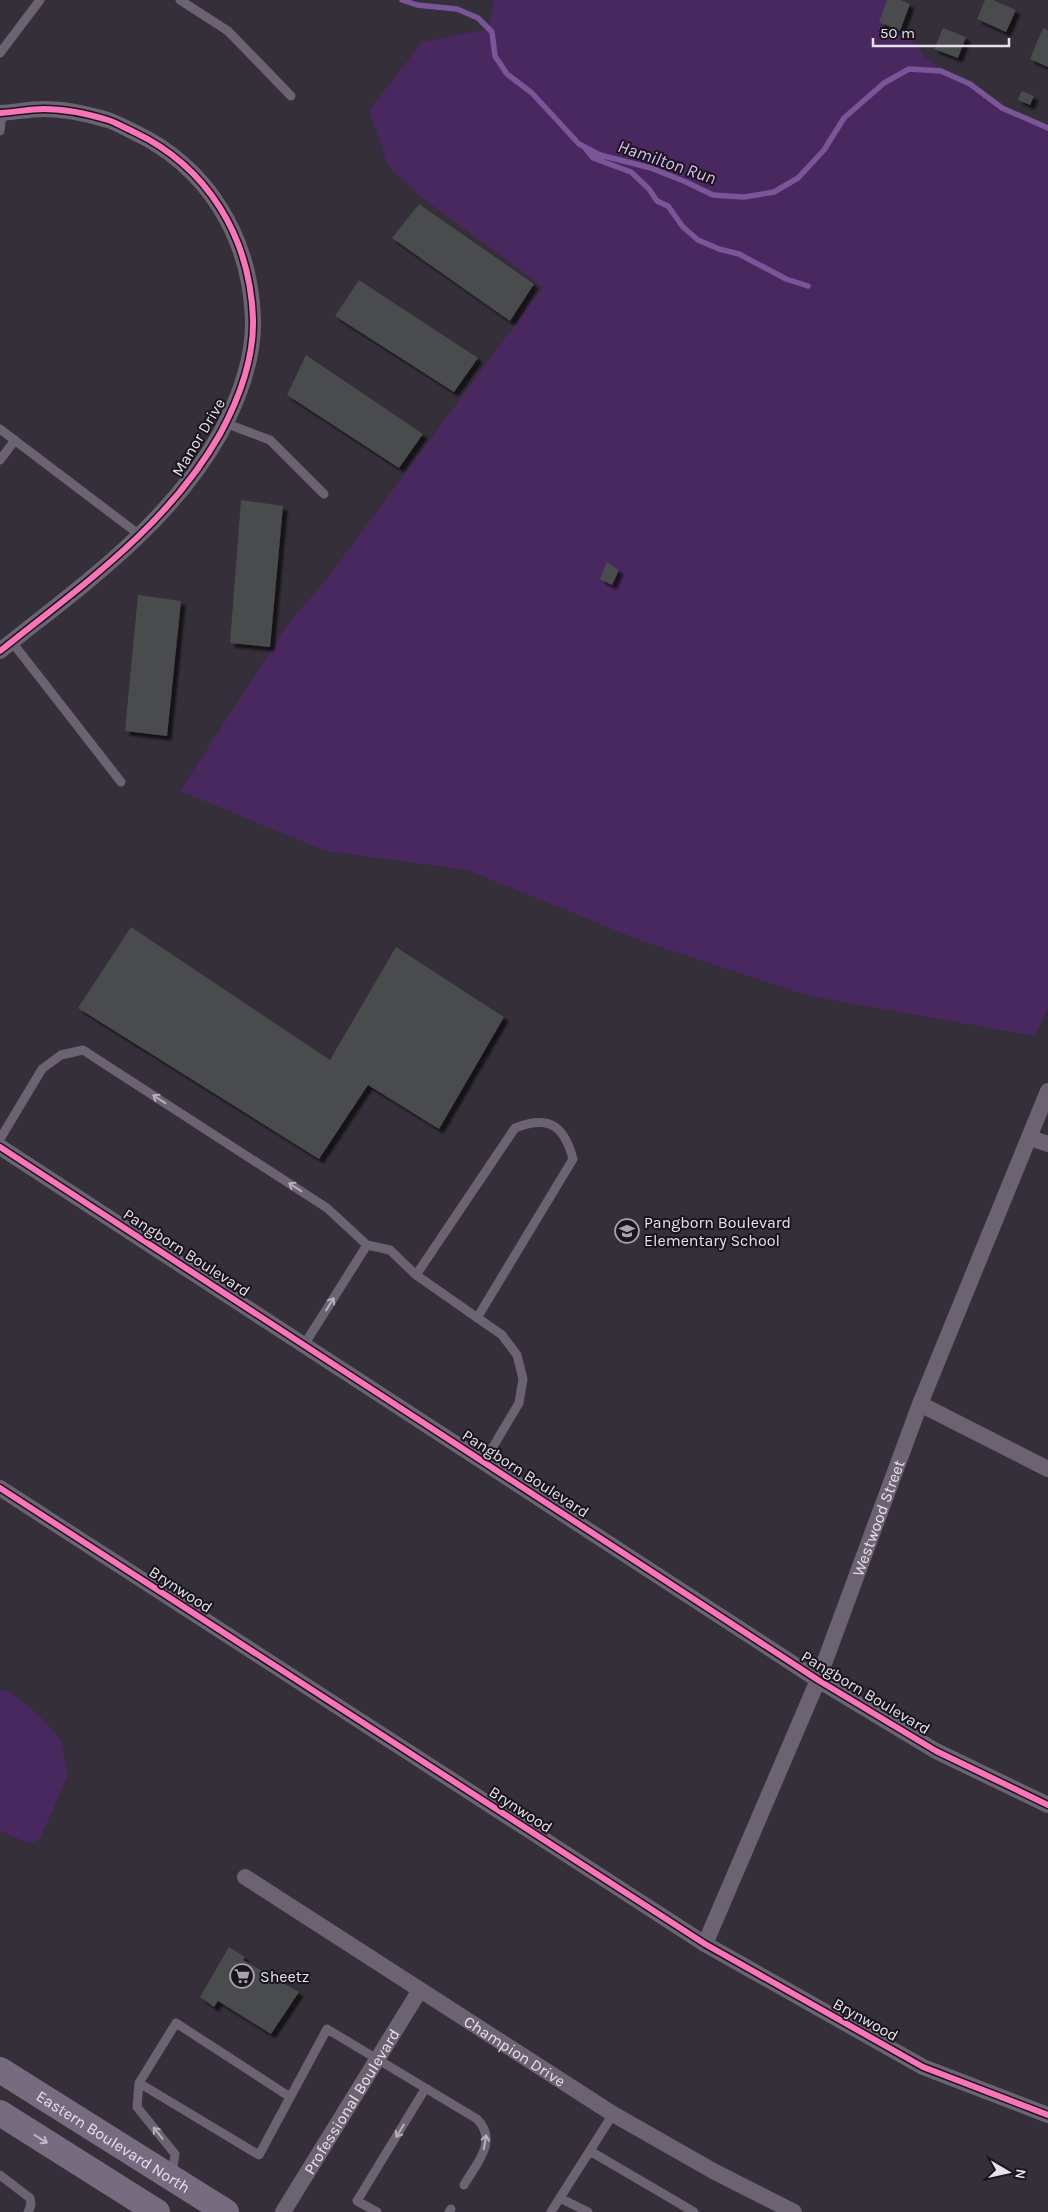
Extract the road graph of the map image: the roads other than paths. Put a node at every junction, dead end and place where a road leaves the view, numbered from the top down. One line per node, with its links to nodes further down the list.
1 (40, 0): 3 (lane)
2 (180, 0): 4 (lane)
3 (0, 53)
4 (291, 96)
5 (1, 113): 6 (lane); 7 (street, Manor Drive)
6 (0, 131)
7 (225, 424): 11 (lane); 12 (street, Manor Drive)
8 (0, 429): 9 (lane)
9 (15, 440): 10 (lane); 12 (lane)
10 (0, 460)
11 (324, 494)
12 (141, 536): 13 (street, Manor Drive)
13 (6, 646): 14 (lane)
14 (121, 782)
15 (1048, 1091): 16 (street, Westwood Street)
16 (1030, 1138): 18 (street); 24 (street, Westwood Street)
17 (0, 1139): 20 (lane, one-way to 17)
18 (1048, 1144)
19 (0, 1146): 23 (street, Pangborn Boulevard)
20 (367, 1245): 21 (lane); 23 (lane, one-way to 20)
21 (416, 1275): 22 (lane); 22 (lane)
22 (477, 1318): 25 (lane)
23 (304, 1345): 25 (street, Pangborn Boulevard)
24 (920, 1404): 26 (street); 28 (street, Westwood Street)
25 (484, 1462): 28 (street, Pangborn Boulevard)
26 (1048, 1469)
27 (0, 1488): 31 (street, Brynwood)
28 (818, 1680): 29 (street, Pangborn Boulevard); 31 (street, Westwood Street)
29 (1048, 1805)
30 (245, 1877): 32 (street, Champion Drive)
31 (705, 1944): 41 (street, Brynwood)
32 (420, 1990): 33 (street, Professional Boulevard); 40 (street, Champion Drive)
33 (377, 2060): 36 (lane); 38 (lane); 51 (street, Professional Boulevard)
34 (0, 2070): 42 (main road, Eastern Boulevard North)
35 (139, 2083): 38 (lane); 38 (lane); 45 (lane, one-way to 35)
36 (425, 2089): 46 (lane, one-way to 36); 52 (lane, one-way to 52)
37 (0, 2090): 42 (main road)
38 (290, 2097)
39 (0, 2113): 49 (main road, one-way to 49)
40 (613, 2114): 43 (lane); 56 (street, Champion Drive)
41 (1048, 2115)
42 (113, 2142): 45 (main road, Eastern Boulevard North)
43 (590, 2151): 47 (lane); 55 (lane)
44 (0, 2175): 48 (lane)
45 (172, 2176): 50 (main road, Eastern Boulevard North)
46 (464, 2185)
47 (560, 2198): 53 (lane); 54 (lane)
48 (28, 2212)
49 (157, 2212)
50 (226, 2212)
51 (283, 2212)
52 (376, 2212)
53 (552, 2212)
54 (588, 2212)
55 (694, 2212)
56 (794, 2212)

